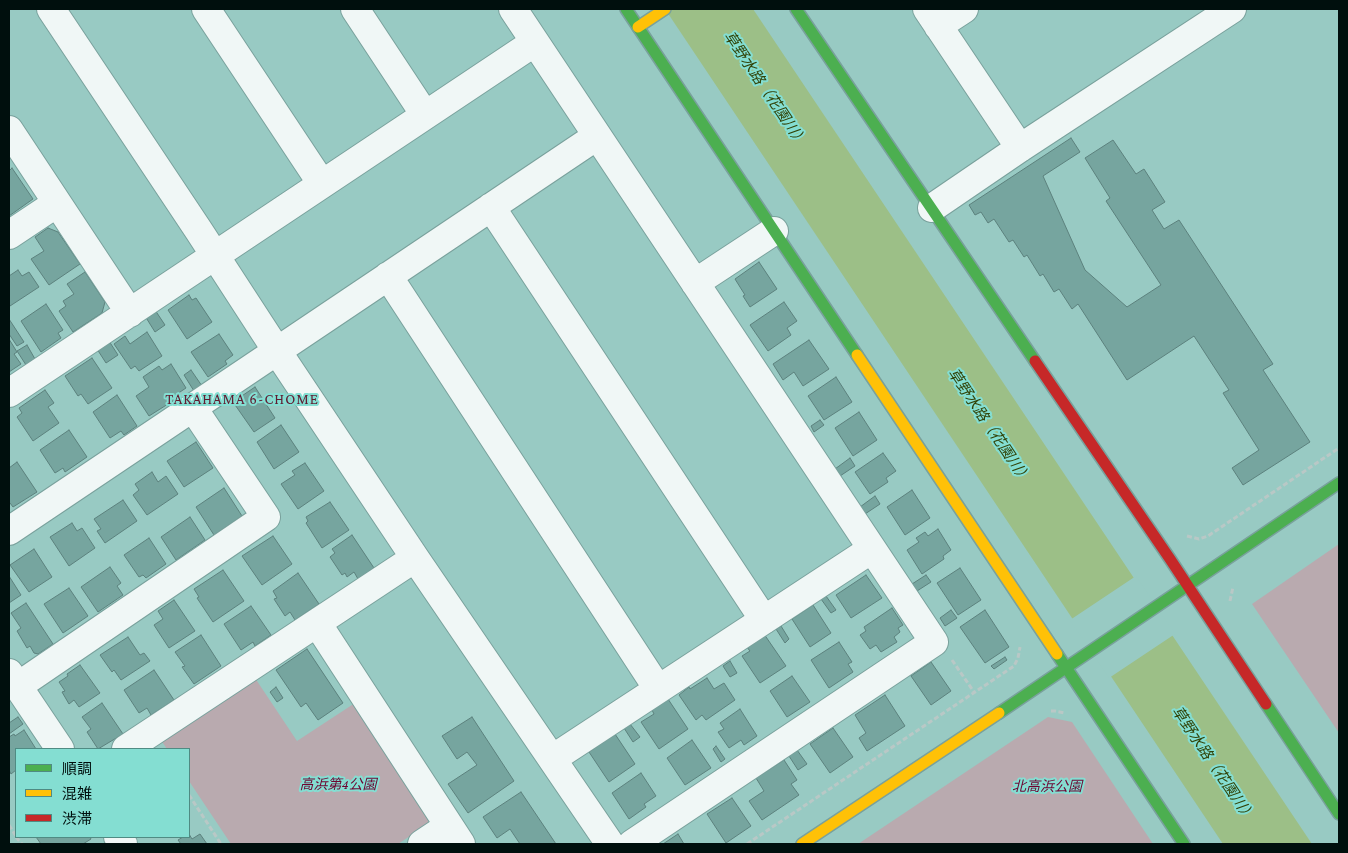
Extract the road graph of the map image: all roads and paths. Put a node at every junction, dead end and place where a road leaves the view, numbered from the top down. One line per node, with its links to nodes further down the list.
1 (51, 9): 23 (street)
2 (206, 9): 17 (street)
3 (355, 9): 13 (street)
4 (513, 9): 12 (street)
5 (626, 9): 11 (street)
6 (665, 9): 11 (street)
7 (796, 9): 20 (street)
8 (964, 9): 10 (street)
9 (1232, 9): 16 (street)
10 (932, 17): 16 (street)
11 (638, 27): 21 (street)
12 (535, 42): 13 (street); 15 (street)
13 (425, 115): 17 (street)
14 (9, 130): 18 (street)
15 (597, 136): 19 (street); 25 (street)
16 (1020, 148): 20 (street)
17 (322, 184): 23 (street)
18 (57, 203): 22 (street); 26 (street)
19 (491, 207): 24 (street); 37 (street)
20 (932, 208): 36 (street)
21 (774, 230): 25 (street); 40 (street)
22 (9, 235)
23 (216, 255): 26 (street); 27 (street)
24 (388, 276): 27 (street); 42 (street)
25 (695, 283): 34 (street)
26 (130, 313): 28 (street)
27 (277, 351): 29 (street); 35 (street)
28 (9, 394)
29 (193, 408): 32 (street); 41 (street)
30 (1339, 448): 33 (path)
31 (1339, 483): 36 (street)
32 (9, 531)
33 (1181, 535)
34 (872, 549): 37 (street); 39 (street)
35 (415, 558): 38 (street); 48 (street)
36 (1188, 586): 40 (street); 50 (street)
37 (764, 620): 42 (street)
38 (317, 623): 47 (street); 51 (street)
39 (934, 642): 43 (path); 55 (street)
40 (1067, 668): 56 (street); 57 (street)
41 (13, 679): 46 (street)
42 (658, 689): 48 (street)
43 (974, 692)
44 (1047, 712): 45 (path)
45 (1071, 714)
46 (59, 748)
47 (128, 748)
48 (552, 759): 54 (street)
49 (190, 797): 52 (path)
50 (1339, 814)
51 (455, 835): 53 (street)
52 (221, 844)
53 (422, 844)
54 (610, 844)
55 (632, 844)
56 (802, 844)
57 (1184, 844)

